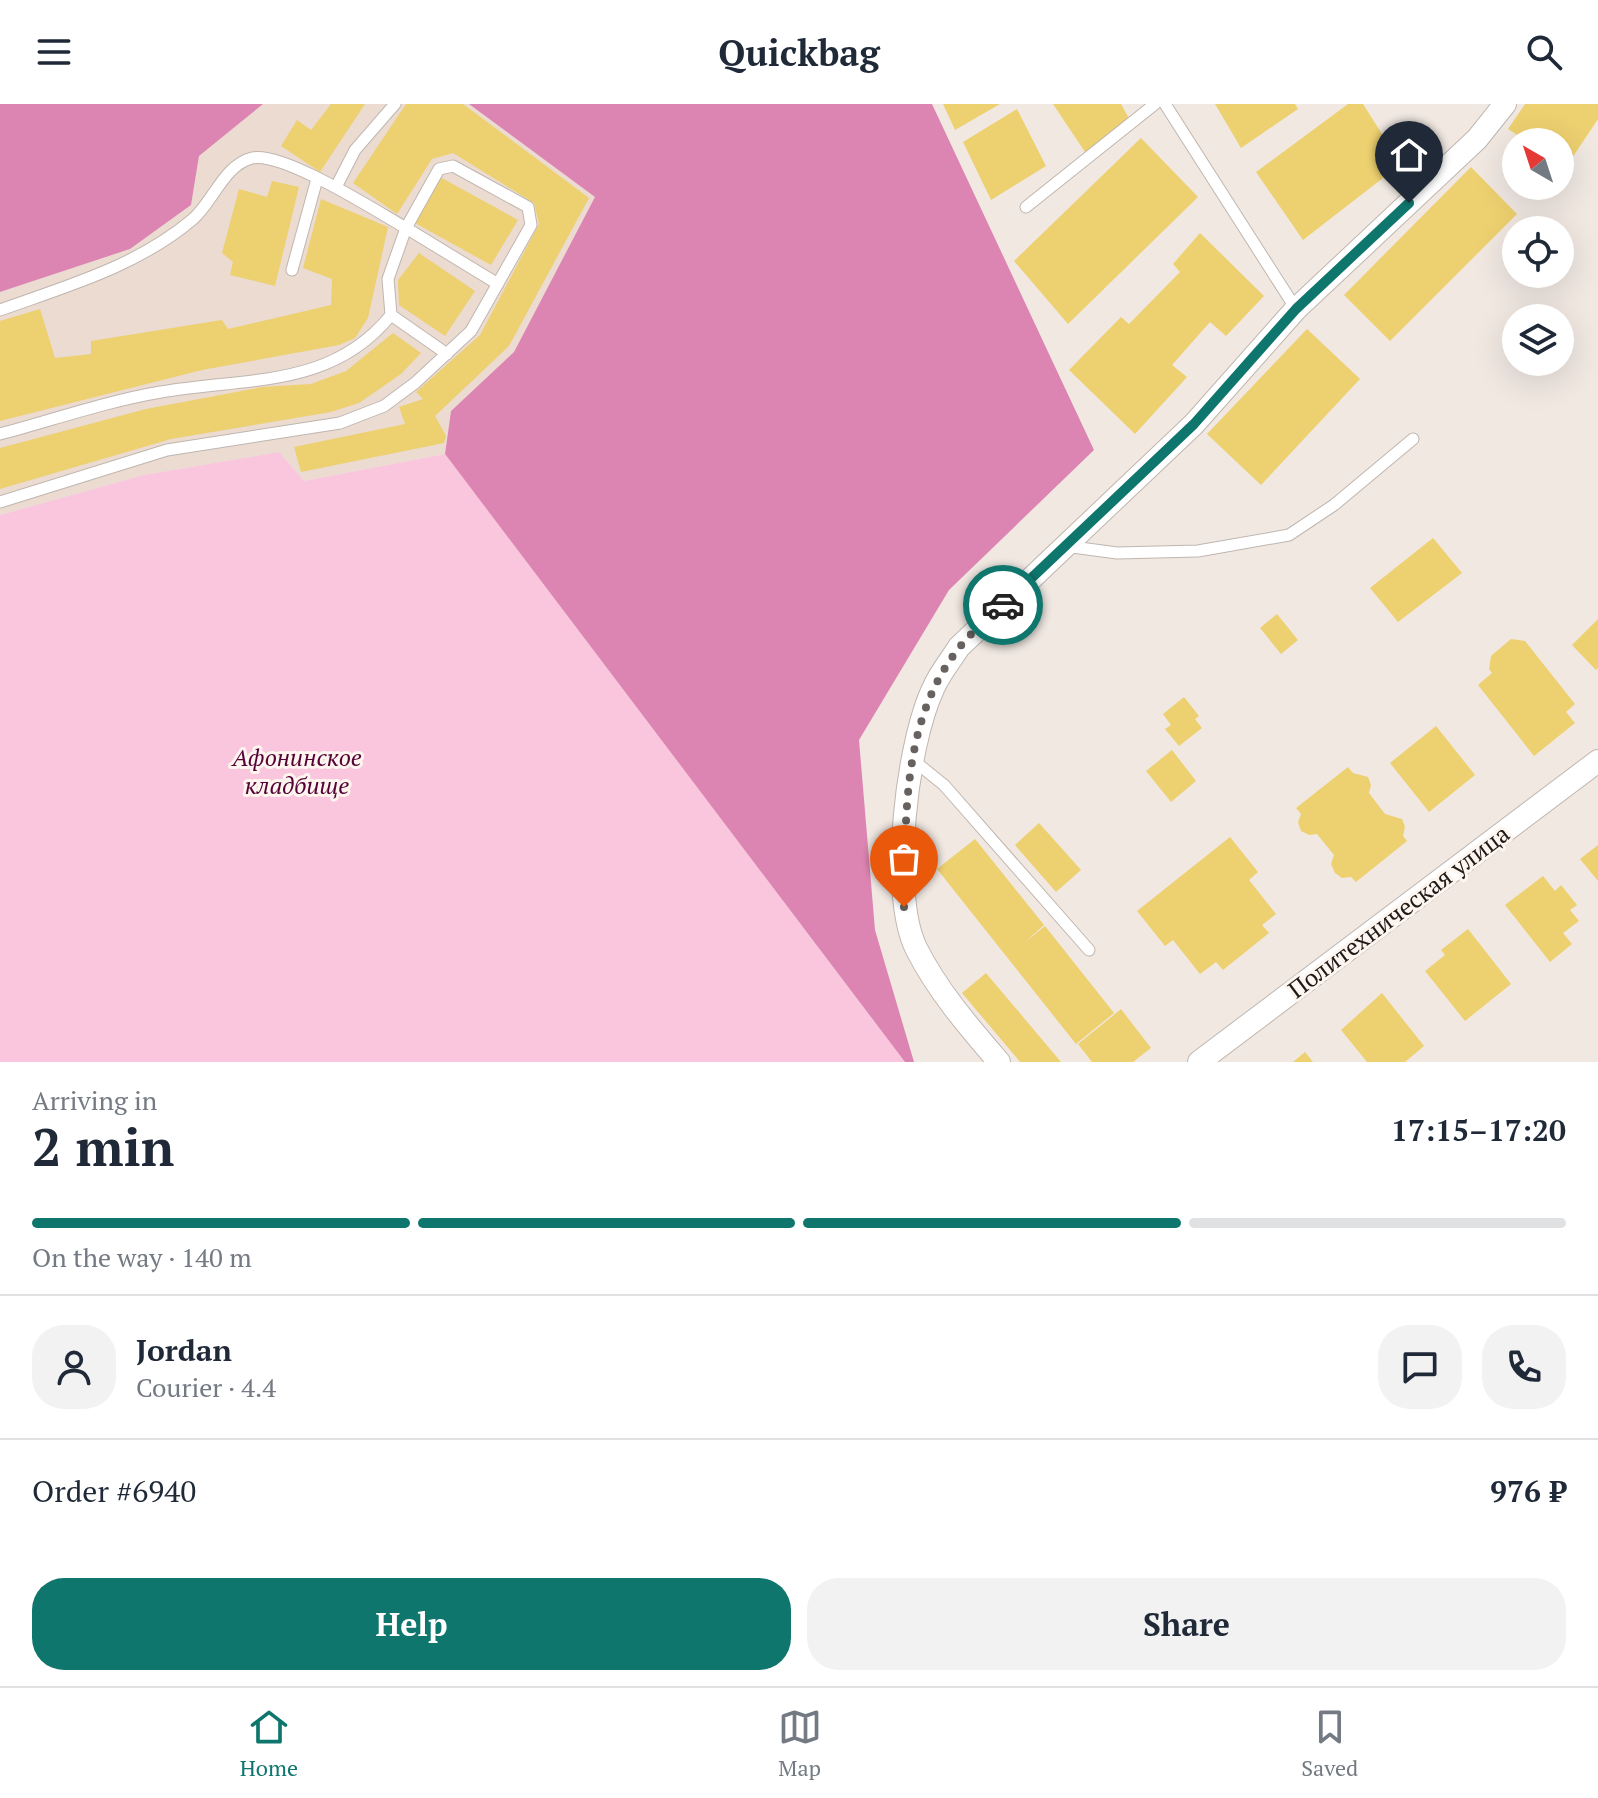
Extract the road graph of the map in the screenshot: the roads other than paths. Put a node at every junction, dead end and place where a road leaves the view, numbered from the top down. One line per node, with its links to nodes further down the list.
1 (395, 104): 6 (lane)
2 (1155, 104): 7 (lane)
3 (1165, 104): 11 (lane)
4 (1505, 104): 11 (street)
5 (317, 179): 6 (lane); 9 (lane); 12 (lane)
6 (336, 187): 8 (lane)
7 (1026, 207)
8 (406, 228): 10 (lane); 10 (lane); 13 (lane)
9 (292, 270)
10 (498, 284): 14 (lane)
11 (1296, 309): 18 (street)
12 (0, 310)
13 (391, 315): 14 (lane); 15 (lane)
14 (447, 354): 17 (lane)
15 (0, 434)
16 (1413, 439): 18 (lane)
17 (0, 502)
18 (1065, 546): 19 (street)
19 (913, 760): 21 (lane); 22 (street)
20 (1598, 761): 23 (street, Политехническая улица)
21 (1089, 950)
22 (999, 1062)
23 (1199, 1062)

